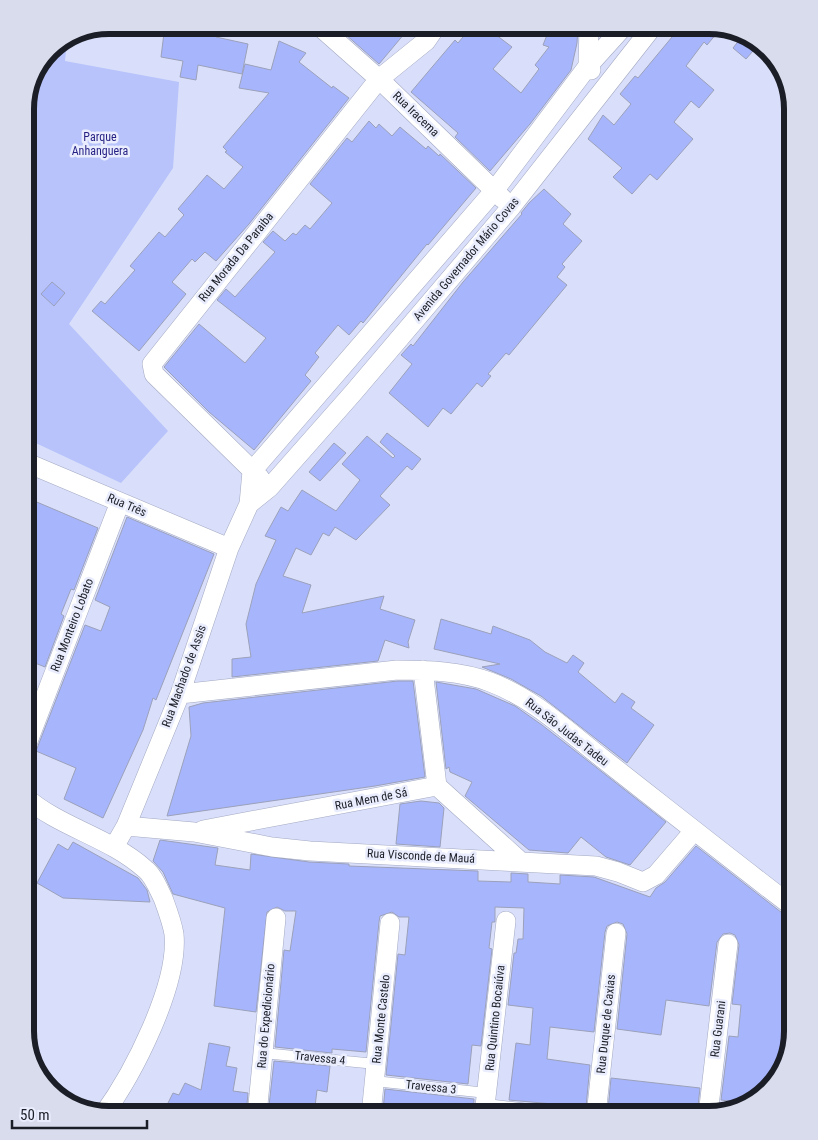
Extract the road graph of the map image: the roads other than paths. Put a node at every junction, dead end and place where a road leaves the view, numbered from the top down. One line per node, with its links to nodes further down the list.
1 (328, 34): 7 (street, Rua Iracema)
2 (431, 34): 7 (street, Rua Morada Da Paraiba)
3 (589, 34): 6 (street)
4 (617, 34): 6 (street, Avenida Governador Mário Covas)
5 (647, 34): 8 (street, Avenida Governador Mário Covas)
6 (588, 66): 8 (street); 9 (street, Avenida Governador Mário Covas)
7 (379, 79): 9 (street, Rua Iracema); 14 (street, Rua Morada Da Paraiba)
8 (606, 86): 10 (street, Avenida Governador Mário Covas)
9 (494, 191): 10 (street, Rua Iracema); 11 (street, Avenida Governador Mário Covas)
10 (512, 206): 12 (street, Avenida Governador Mário Covas)
11 (376, 328): 12 (street); 14 (street, Avenida Governador Mário Covas)
12 (394, 343): 15 (street, Avenida Governador Mário Covas)
13 (34, 466): 16 (street, Rua Três)
14 (252, 471): 15 (street, Rua Morada Da Paraiba); 17 (street, Rua Machado de Assis)
15 (270, 487): 17 (street, Rua Machado de Assis)
16 (120, 502): 18 (street, Rua Três); 21 (street, Rua Monteiro Lobato)
17 (249, 504): 18 (street, Rua Machado de Assis)
18 (229, 548): 20 (street, Rua Machado de Assis)
19 (423, 670): 20 (street, Rua São Judas Tadeu); 22 (street); 26 (street, Rua São Judas Tadeu)
20 (180, 694): 24 (street, Rua Machado de Assis)
21 (34, 726)
22 (438, 786): 25 (street, Rua Mem de Sá); 28 (street)
23 (34, 804): 27 (street)
24 (126, 826): 25 (street, Rua Visconde de Mauá); 27 (street, Rua Machado de Assis)
25 (194, 832): 28 (street, Rua Visconde de Mauá)
26 (694, 832): 28 (street, Rua Visconde de Mauá); 29 (street, Rua São Judas Tadeu)
27 (114, 846): 38 (street)
28 (520, 861)
29 (784, 900)
30 (276, 918): 35 (street, Rua do Expedicionário)
31 (506, 921): 37 (street, Rua Quintino Bocaiúva)
32 (390, 923): 36 (street, Rua Monte Castelo)
33 (616, 933): 42 (street, Rua Duque de Caxias)
34 (728, 944): 43 (street, Rua Guarani)
35 (263, 1053): 36 (lane, Travessa 4); 39 (street, Rua do Expedicionário)
36 (375, 1072): 37 (lane, Travessa 3); 40 (street, Rua Monte Castelo)
37 (486, 1104): 41 (lane, Travessa 3)
38 (108, 1106)
39 (258, 1106)
40 (372, 1106)
41 (503, 1106)
42 (597, 1106)
43 (709, 1106)

